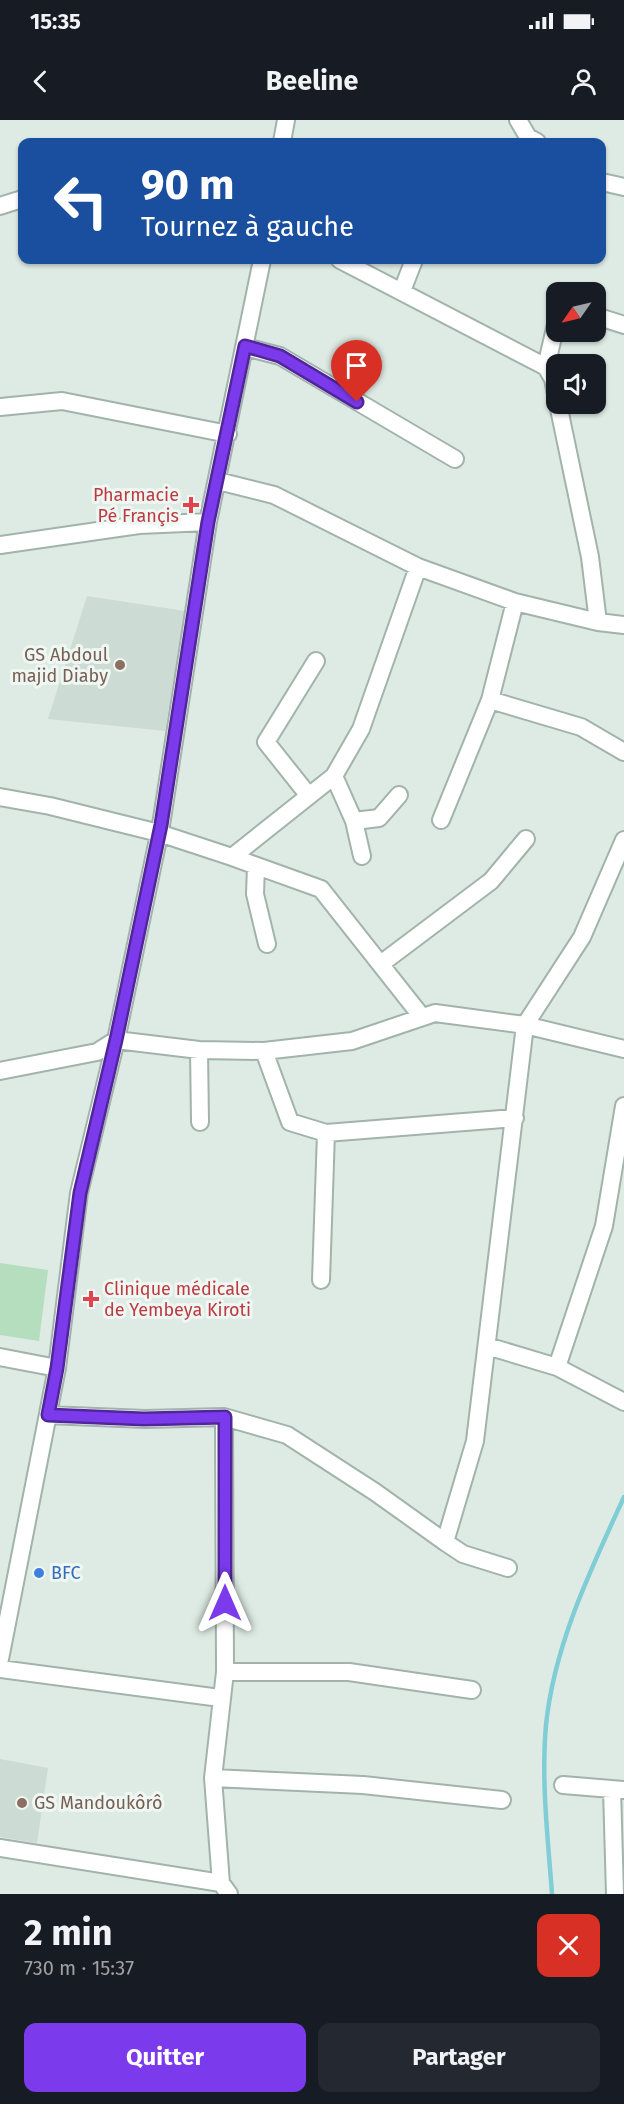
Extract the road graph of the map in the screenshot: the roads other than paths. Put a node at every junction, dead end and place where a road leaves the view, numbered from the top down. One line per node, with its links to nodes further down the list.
1 (285, 120): 3 (street)
2 (518, 120): 4 (street)
3 (283, 138)
4 (530, 138)
5 (606, 183): 6 (street)
6 (624, 187)
7 (18, 201): 8 (street)
8 (0, 206)
9 (261, 264): 15 (street)
10 (348, 264): 12 (street)
11 (412, 264): 12 (street)
12 (402, 291): 16 (street)
13 (606, 319): 14 (street)
14 (624, 325)
15 (245, 346): 19 (street); 20 (street)
16 (546, 367)
17 (0, 407): 19 (street)
18 (560, 414): 26 (street)
19 (228, 434): 21 (street)
20 (454, 459)
21 (218, 481): 22 (street); 24 (street)
22 (208, 522): 23 (street); 37 (street)
23 (0, 545)
24 (418, 567): 25 (street); 31 (street)
25 (515, 602): 26 (street); 29 (street)
26 (598, 622): 27 (street)
27 (624, 626)
28 (316, 660): 33 (street)
29 (490, 700): 30 (street); 35 (street)
30 (624, 752)
31 (334, 776): 33 (street); 36 (street)
32 (399, 795): 36 (street)
33 (309, 796): 41 (street)
34 (0, 797): 37 (street)
35 (441, 820)
36 (354, 821): 40 (street)
37 (159, 832): 41 (street); 47 (street)
38 (526, 839): 44 (street)
39 (624, 840): 46 (street)
40 (363, 856)
41 (232, 857): 42 (street)
42 (256, 866): 43 (street); 44 (street)
43 (267, 945)
44 (382, 963): 45 (street)
45 (422, 1017): 46 (street); 50 (street)
46 (525, 1025): 48 (street); 53 (street)
47 (116, 1040): 49 (street); 51 (street); 60 (street)
48 (624, 1049)
49 (199, 1050): 50 (street); 54 (street)
50 (264, 1051): 55 (street)
51 (0, 1071)
52 (624, 1106): 59 (street)
53 (515, 1119): 55 (street); 57 (street)
54 (200, 1122)
55 (326, 1133): 56 (street)
56 (321, 1280)
57 (487, 1346): 59 (street); 64 (street)
58 (0, 1357): 60 (street)
59 (557, 1367): 61 (street)
60 (57, 1368): 62 (street)
61 (624, 1402)
62 (48, 1415): 63 (street); 66 (street)
63 (225, 1417): 64 (street); 69 (street)
64 (445, 1542): 65 (street)
65 (508, 1568)
66 (6, 1606): 67 (street)
67 (0, 1659)
68 (0, 1669): 71 (street)
69 (225, 1672): 70 (street); 71 (street)
70 (472, 1690)
71 (220, 1698): 72 (street)
72 (213, 1778): 75 (street); 77 (street)
73 (564, 1785): 74 (street)
74 (618, 1790): 78 (street)
75 (502, 1800)
76 (0, 1848): 77 (street)
77 (225, 1889)
78 (615, 1894)

